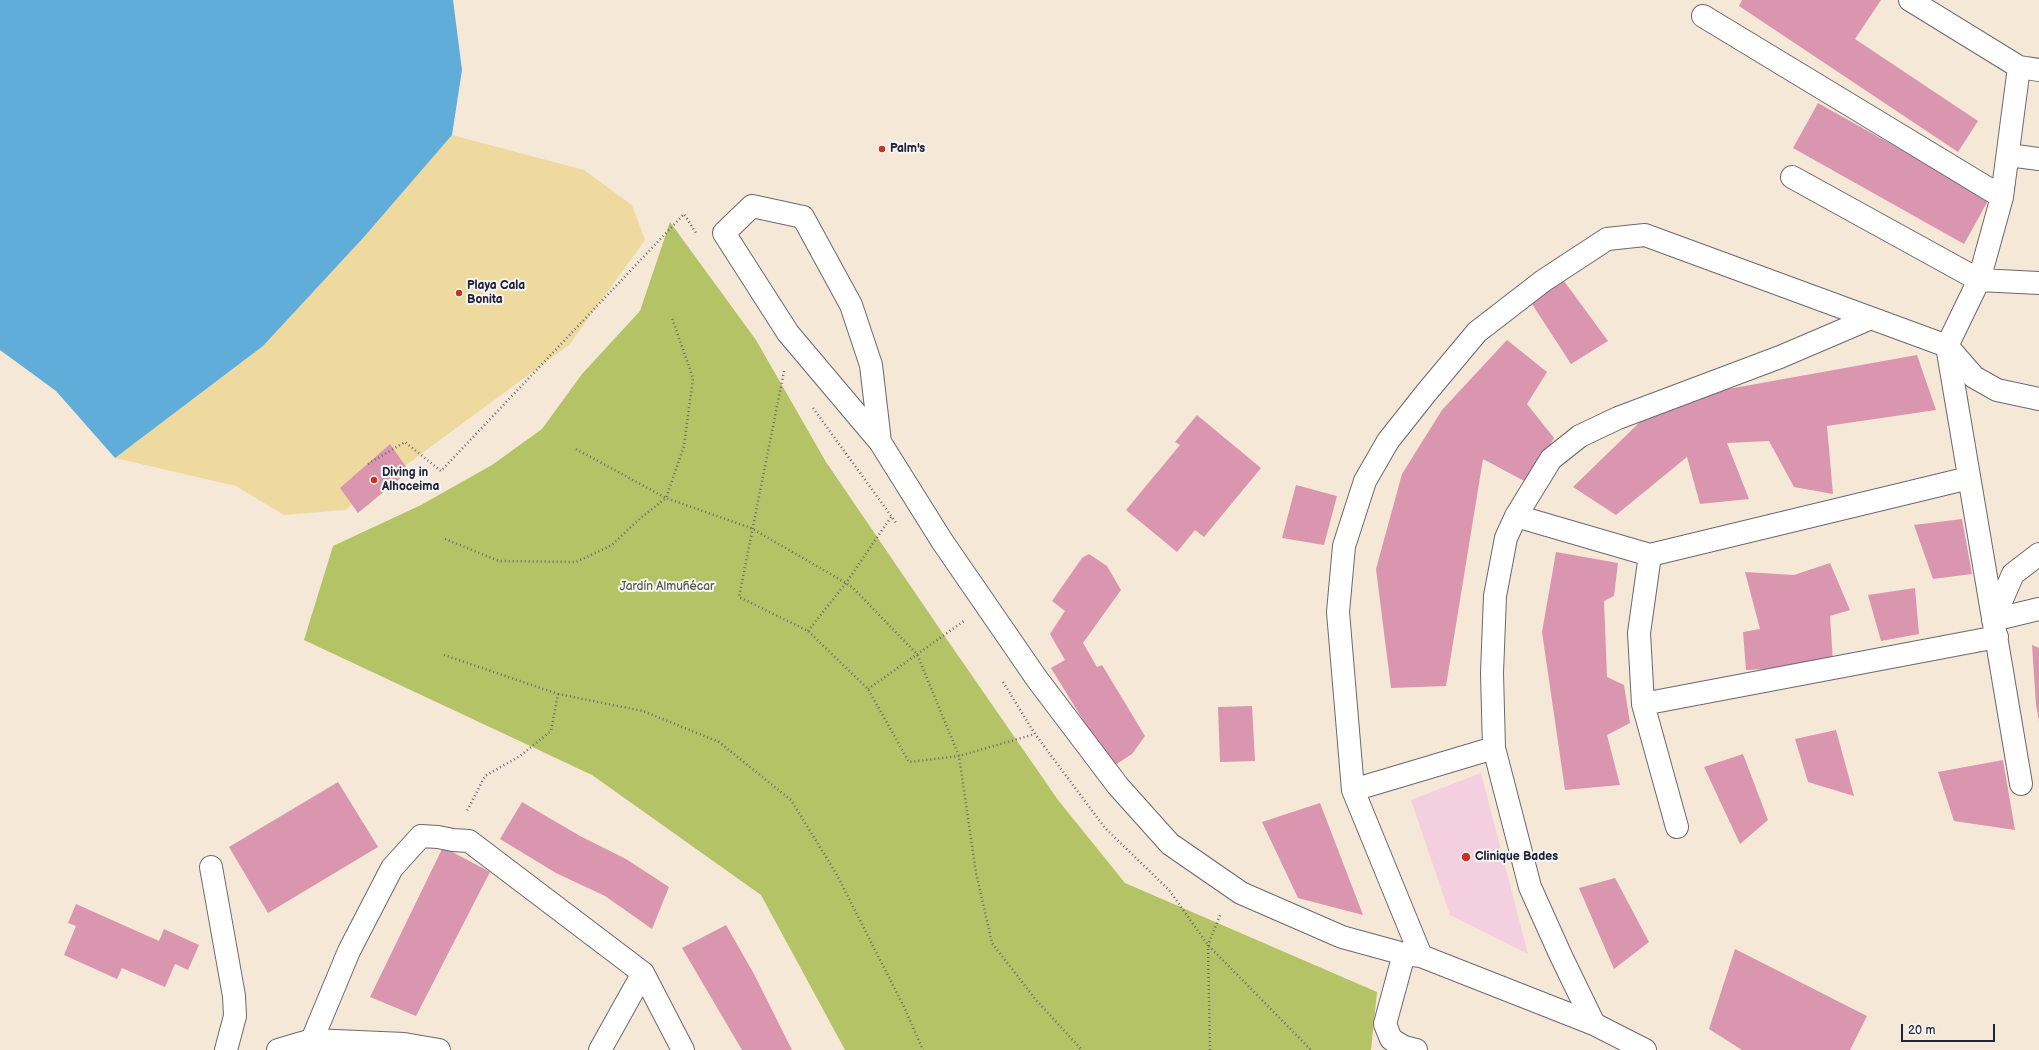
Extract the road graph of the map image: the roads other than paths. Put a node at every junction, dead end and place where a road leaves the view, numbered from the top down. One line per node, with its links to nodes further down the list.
1 (1910, 0): 3 (street)
2 (1703, 16): 7 (street)
3 (2029, 68): 4 (street)
4 (2009, 155): 5 (street); 7 (street)
5 (2039, 160)
6 (1792, 177): 8 (street)
7 (2002, 197): 8 (street)
8 (1980, 280): 9 (street); 11 (street)
9 (2039, 283)
10 (1869, 318): 11 (street); 15 (street); 23 (street)
11 (1947, 346): 12 (street); 14 (street)
12 (2039, 400)
13 (880, 442): 13 (street); 26 (street)
14 (1969, 478): 17 (street); 19 (street)
15 (1516, 516): 17 (street); 21 (street)
16 (2039, 554): 19 (street)
17 (1650, 555): 20 (street)
18 (2039, 609): 19 (street)
19 (1995, 628): 20 (street); 22 (street)
20 (1643, 704): 24 (street)
21 (1494, 748): 23 (street); 28 (street)
22 (2021, 784)
23 (1353, 790): 26 (street)
24 (1677, 827)
25 (211, 867): 31 (street)
26 (1412, 955): 28 (street); 36 (street)
27 (643, 973): 29 (street); 34 (street); 35 (street)
28 (1594, 1024): 37 (street)
29 (312, 1040): 30 (street); 32 (street)
30 (404, 1047): 33 (street)
31 (226, 1050)
32 (278, 1050)
33 (439, 1050)
34 (600, 1050)
35 (683, 1050)
36 (1416, 1050)
37 (1645, 1050)

